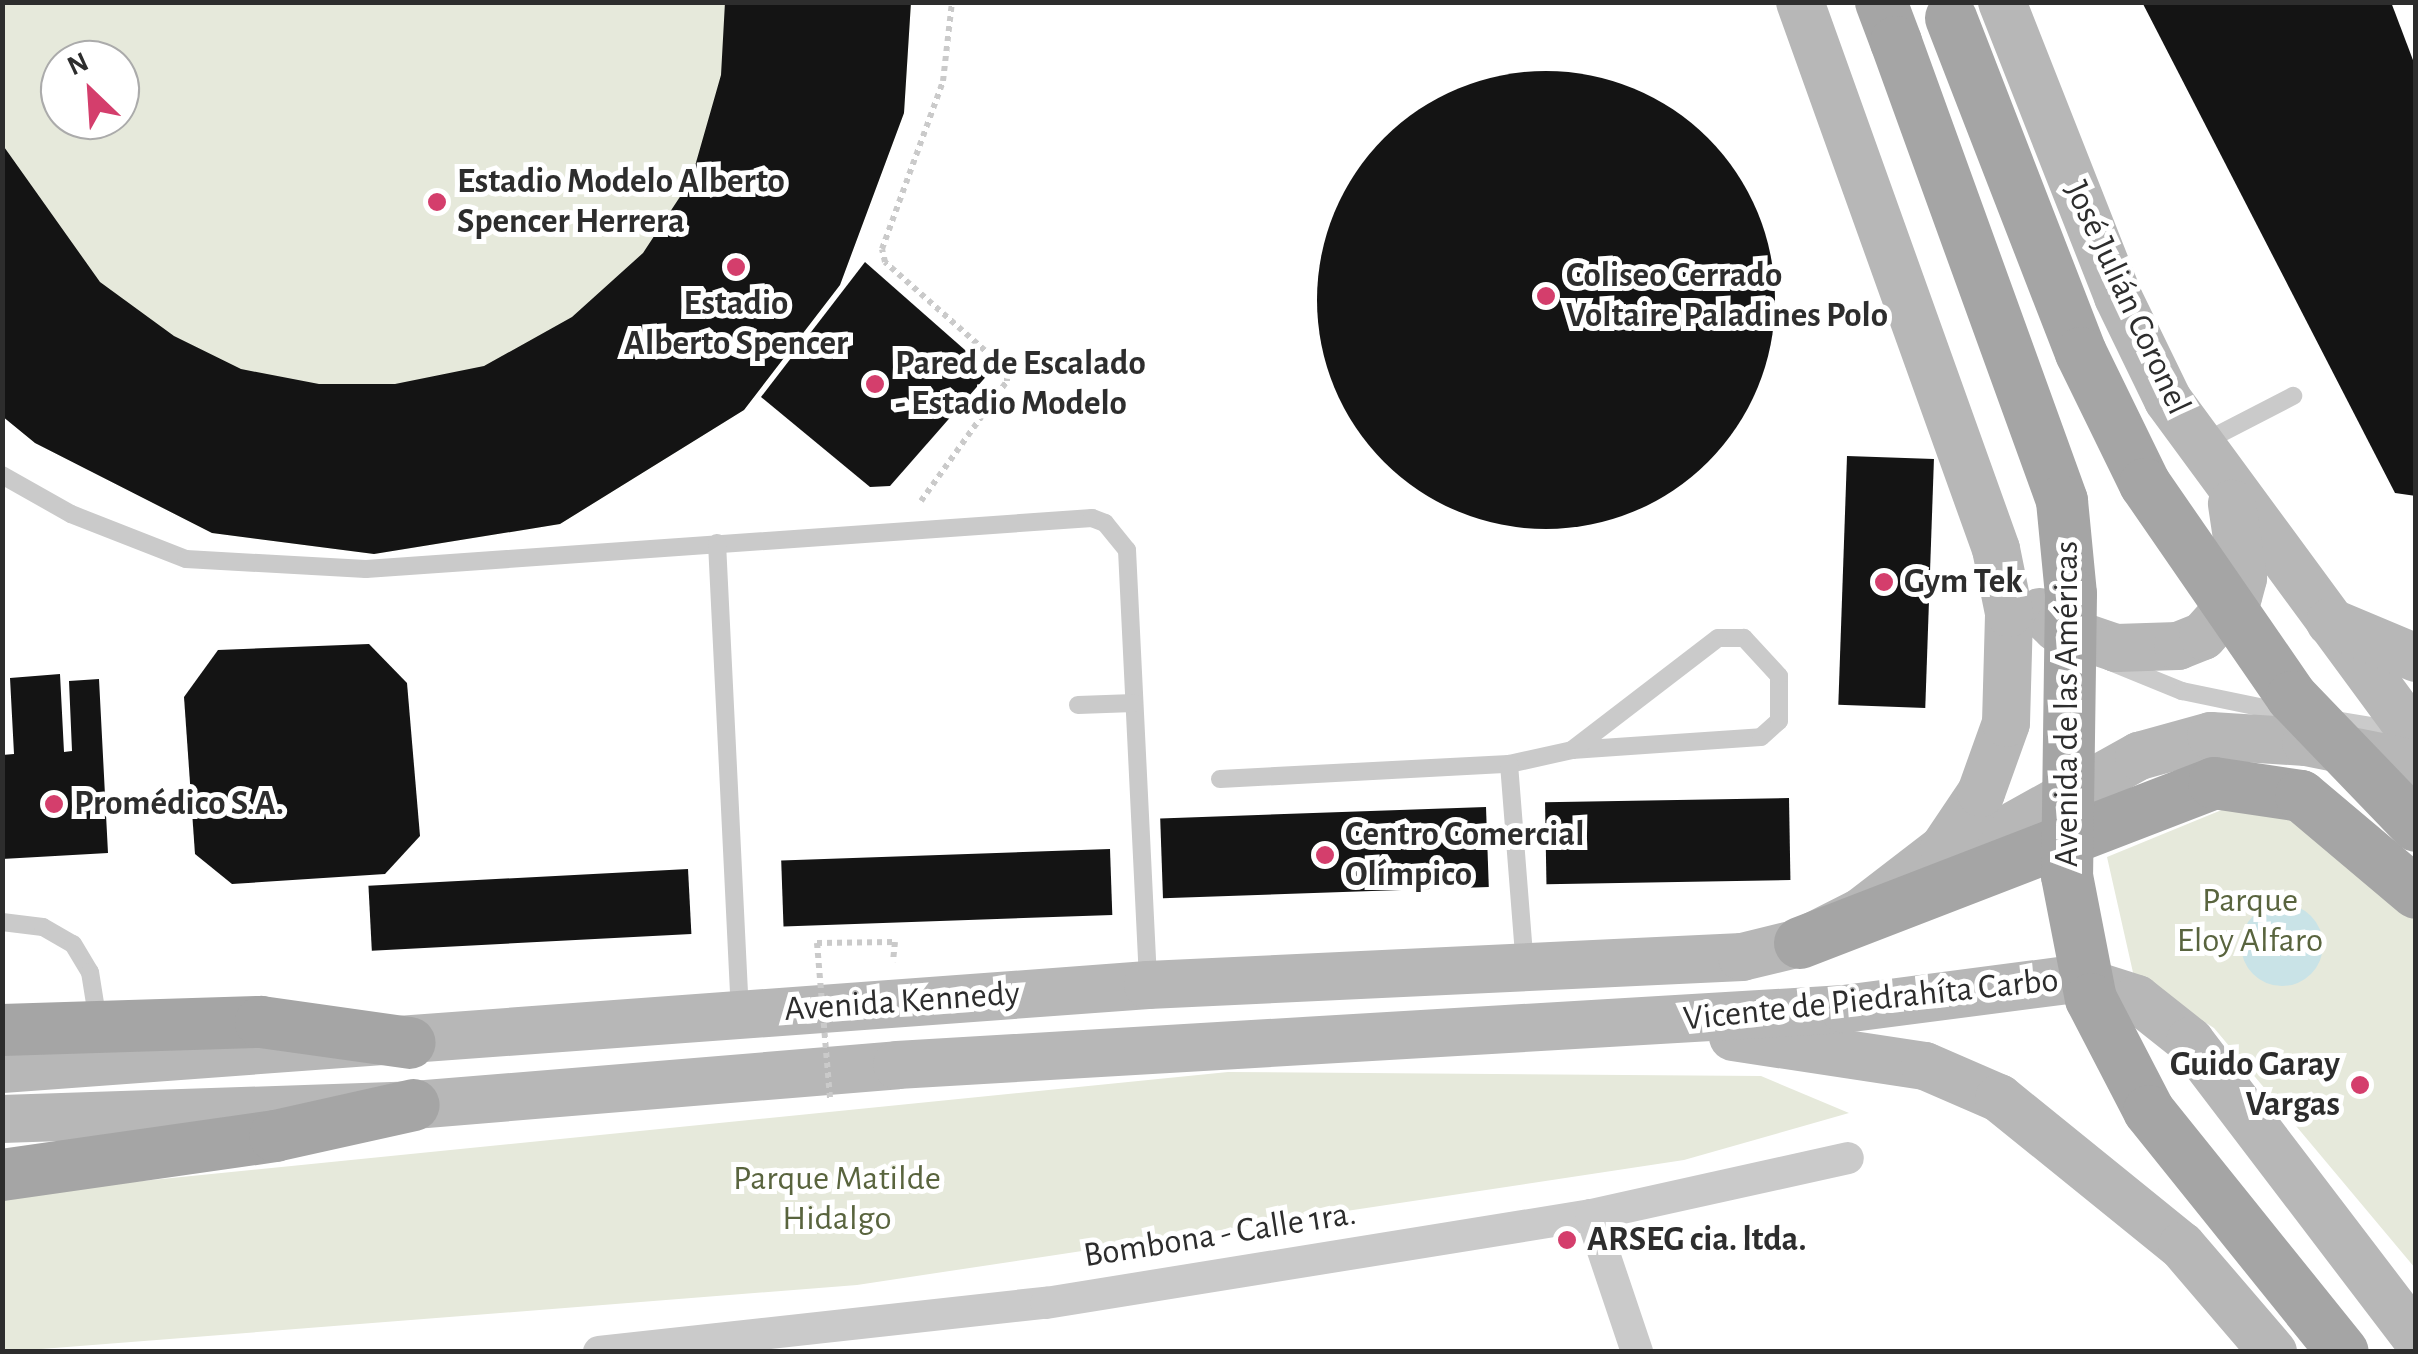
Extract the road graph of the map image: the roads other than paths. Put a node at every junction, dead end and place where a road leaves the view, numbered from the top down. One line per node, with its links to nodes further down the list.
1 (1800, 2): 10 (main road, Avenida de las Américas)
2 (2002, 2): 6 (main road, José Julián Coronel)
3 (1948, 10): 21 (main road, bridge)
4 (1888, 22): 42 (main road, Avenida de las Américas, bridge)
5 (2293, 396): 6 (lane)
6 (2197, 446): 8 (main road, José Julián Coronel)
7 (2, 476): 9 (lane)
8 (2226, 487): 11 (main road, José Julián Coronel); 12 (main road)
9 (717, 542): 15 (lane); 28 (lane)
10 (1996, 549): 12 (main road); 23 (main road)
11 (2326, 621): 13 (main road); 14 (lane); 17 (main road, José Julián Coronel)
12 (2057, 628): 17 (lane)
13 (2416, 658)
14 (2416, 678)
15 (1134, 703): 16 (lane); 27 (lane)
16 (1078, 705)
17 (2414, 742): 23 (main road)
18 (1572, 750): 18 (lane); 19 (lane)
19 (1510, 764): 20 (lane); 26 (lane)
20 (1220, 778)
21 (2416, 826)
22 (2416, 893): 25 (main road)
23 (1861, 912): 25 (main road, Avenida Kennedy)
24 (2, 922): 30 (lane)
25 (1800, 943): 26 (main road, Avenida Kennedy)
26 (1525, 968): 27 (main road, Avenida Kennedy)
27 (1148, 985): 28 (main road, Avenida Kennedy)
28 (740, 1012): 31 (main road, Avenida Kennedy)
29 (1641, 1022): 33 (main road, Avenida Kennedy); 38 (main road, Vicente de Piedrahíta Carbo); 41 (main road)
30 (98, 1026): 31 (main road); 32 (main road)
31 (410, 1043): 32 (main road, Avenida Kennedy)
32 (11, 1055)
33 (414, 1106): 34 (main road, Avenida Kennedy); 36 (main road)
34 (16, 1118)
35 (1848, 1158): 37 (street, Bombona - Calle 1ra.)
36 (2, 1175)
37 (1591, 1215): 39 (street, Bombona - Calle 1ra.); 40 (street)
38 (2416, 1338)
39 (598, 1352)
40 (1637, 1352)
41 (2273, 1352)
42 (2343, 1352)

